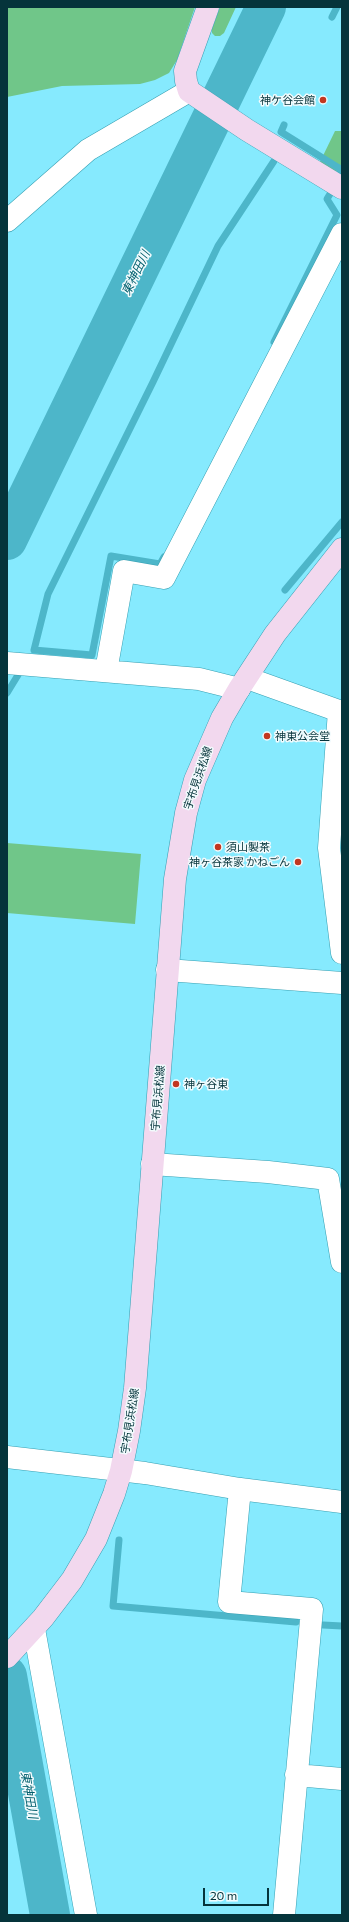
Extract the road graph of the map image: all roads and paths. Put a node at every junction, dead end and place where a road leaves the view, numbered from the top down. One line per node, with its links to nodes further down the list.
1 (208, 7): 2 (main road)
2 (193, 94): 3 (main road); 4 (street)
3 (342, 188)
4 (7, 221)
5 (342, 234): 8 (street)
6 (342, 549): 9 (main road, 宇布見浜松線)
7 (7, 663): 8 (street)
8 (106, 671): 9 (street)
9 (243, 683): 10 (street); 11 (main road, 宇布見浜松線)
10 (342, 953)
11 (167, 970): 12 (street); 13 (main road, 宇布見浜松線)
12 (342, 983)
13 (152, 1164): 14 (street); 16 (main road, 宇布見浜松線)
14 (342, 1262)
15 (7, 1458): 16 (street)
16 (121, 1471): 17 (street); 19 (main road, 宇布見浜松線)
17 (240, 1489): 18 (street); 21 (street)
18 (342, 1502)
19 (30, 1632): 20 (main road, 宇布見浜松線); 23 (street)
20 (7, 1657)
21 (296, 1775): 22 (street); 24 (street)
22 (342, 1779)
23 (86, 1915)
24 (284, 1915)

